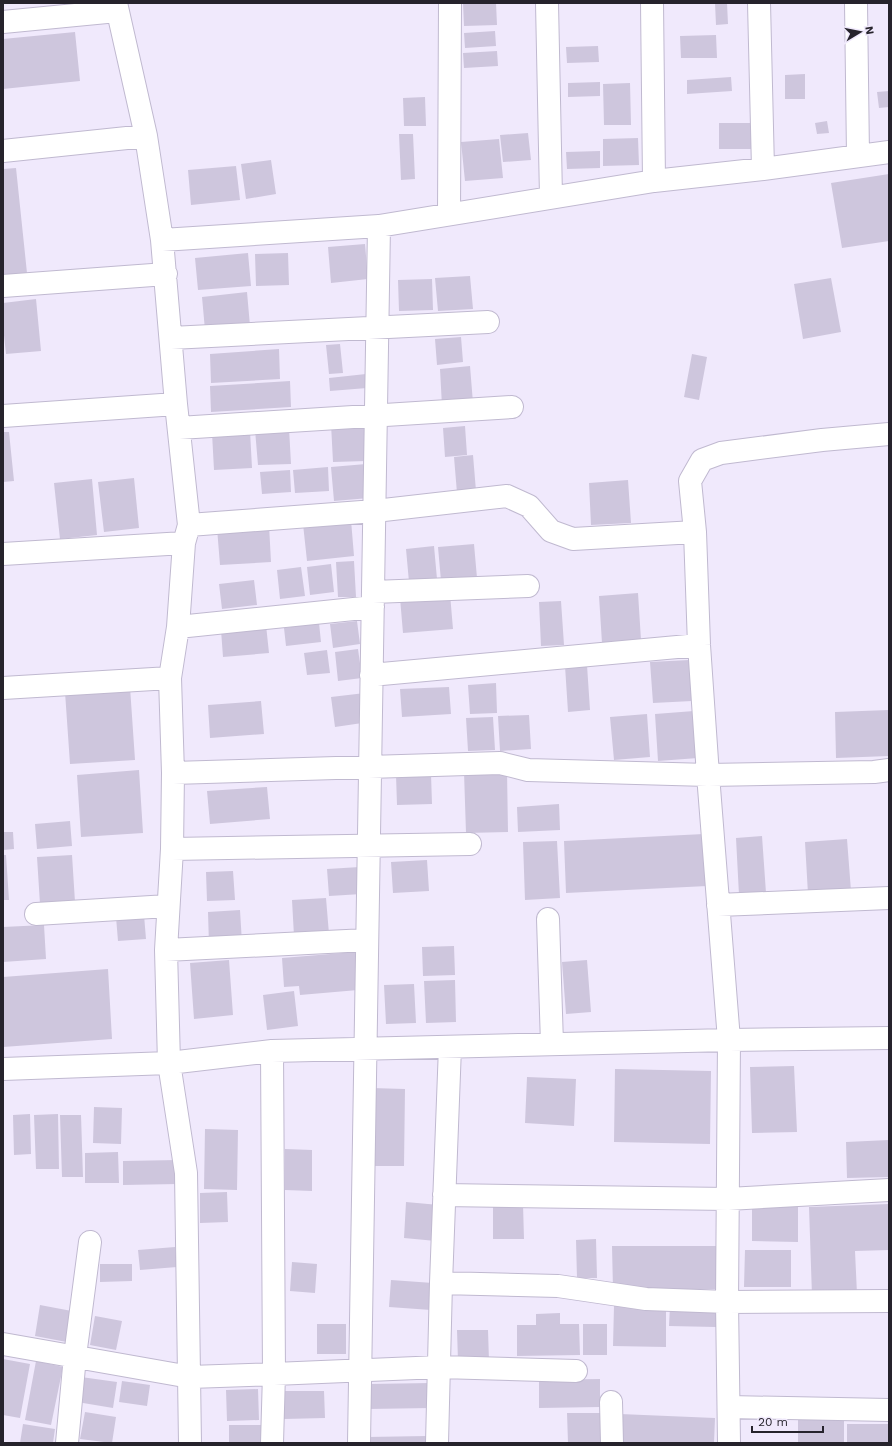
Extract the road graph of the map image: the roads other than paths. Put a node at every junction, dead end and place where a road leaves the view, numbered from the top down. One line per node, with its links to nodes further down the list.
1 (450, 3): 15 (street)
2 (547, 3): 14 (street)
3 (652, 3): 13 (street)
4 (760, 3): 12 (street)
5 (856, 3): 11 (street)
6 (116, 7): 7 (street); 8 (street)
7 (3, 22)
8 (146, 136): 9 (street); 17 (street)
9 (3, 151)
10 (889, 152): 11 (street)
11 (858, 156): 12 (street)
12 (763, 170): 13 (street)
13 (654, 181): 14 (street)
14 (551, 197): 15 (street)
15 (449, 214): 16 (street)
16 (379, 226): 17 (street); 21 (street)
17 (162, 240): 18 (street)
18 (166, 274): 19 (street); 22 (street)
19 (3, 286)
20 (488, 322): 21 (street)
21 (378, 328): 22 (street); 26 (street)
22 (171, 338): 23 (street)
23 (176, 404): 25 (street); 27 (street)
24 (512, 407): 26 (street)
25 (3, 416)
26 (376, 416): 27 (street); 29 (street)
27 (179, 428): 31 (street)
28 (889, 434): 30 (street)
29 (375, 511): 30 (street); 31 (street); 34 (street)
30 (695, 532): 36 (street)
31 (186, 534): 32 (street); 35 (street)
32 (3, 554)
33 (528, 586): 34 (street)
34 (373, 599): 35 (street); 37 (street)
35 (178, 627): 38 (street)
36 (699, 645): 37 (street); 43 (street)
37 (371, 676): 40 (street)
38 (170, 678): 39 (street); 42 (street)
39 (3, 688)
40 (370, 766): 42 (street); 43 (street); 45 (street)
41 (889, 770): 43 (street)
42 (173, 773): 46 (street)
43 (708, 775): 48 (street)
44 (470, 844): 45 (street)
45 (368, 846): 46 (street); 52 (street)
46 (172, 849): 49 (street)
47 (889, 898): 48 (street)
48 (718, 905): 55 (street)
49 (168, 906): 50 (street); 53 (street)
50 (36, 914)
51 (548, 919): 56 (street)
52 (367, 940): 53 (street); 58 (street)
53 (166, 950): 60 (street)
54 (889, 1038): 55 (street)
55 (729, 1040): 56 (street); 64 (street)
56 (552, 1044): 57 (street)
57 (450, 1047): 58 (street); 63 (street)
58 (365, 1049): 59 (street); 72 (street)
59 (272, 1051): 60 (street); 74 (street)
60 (169, 1063): 61 (street); 75 (street)
61 (3, 1069)
62 (889, 1190): 64 (street)
63 (444, 1195): 64 (street); 66 (street)
64 (728, 1199): 68 (street)
65 (90, 1242): 70 (street)
66 (441, 1283): 68 (street); 71 (street)
67 (889, 1301): 68 (street)
68 (727, 1302): 77 (street)
69 (3, 1344): 70 (street)
70 (75, 1356): 75 (street); 79 (street)
71 (440, 1367): 72 (street); 73 (street); 83 (street)
72 (360, 1371): 74 (street); 82 (street)
73 (576, 1371)
74 (274, 1374): 75 (street); 81 (street)
75 (190, 1377): 80 (street)
76 (611, 1402): 84 (street)
77 (729, 1407): 78 (street); 85 (street)
78 (889, 1410)
79 (67, 1443)
80 (190, 1443)
81 (272, 1443)
82 (359, 1443)
83 (437, 1443)
84 (612, 1443)
85 (728, 1443)

